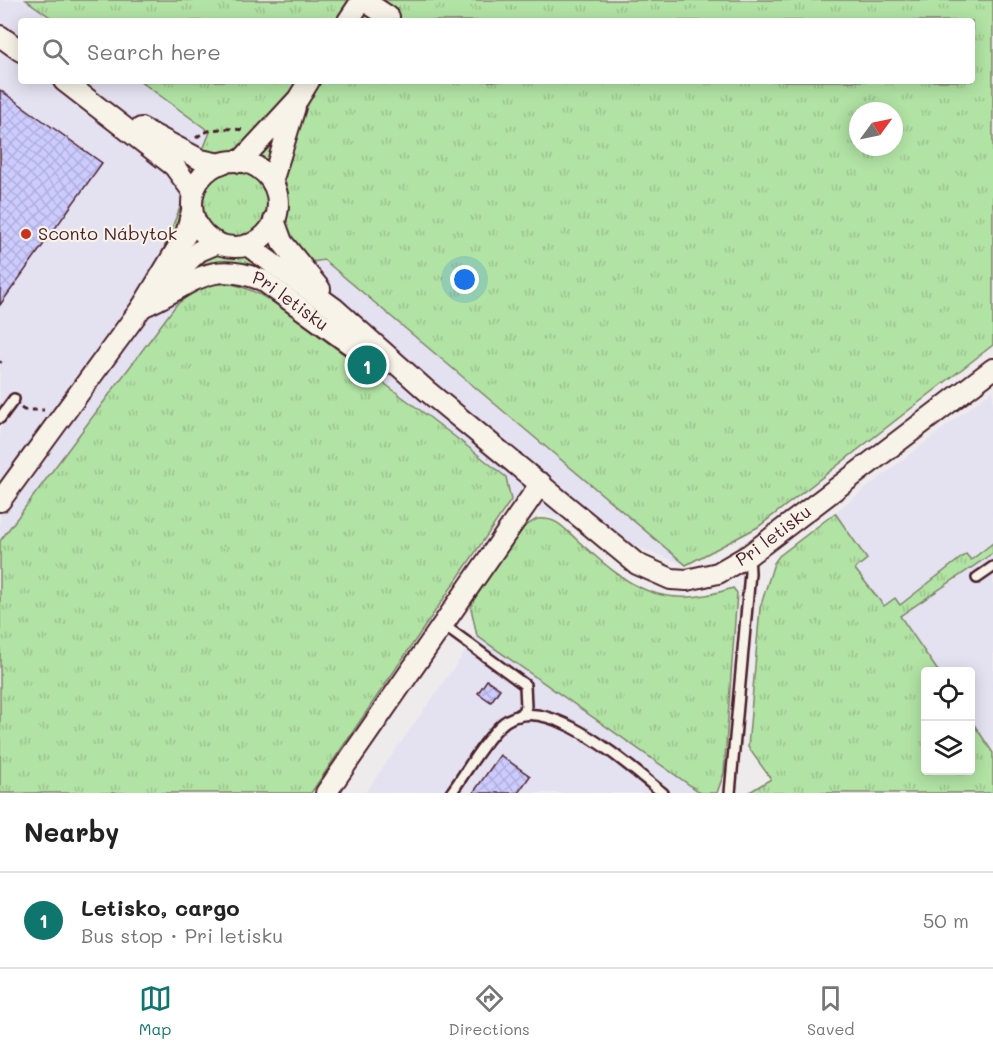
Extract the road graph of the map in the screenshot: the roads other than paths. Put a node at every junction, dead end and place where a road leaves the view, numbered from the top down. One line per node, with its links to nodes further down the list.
1 (362, 0): 2 (street); 3 (street)
2 (389, 17)
3 (350, 18)
4 (0, 36): 5 (street)
5 (18, 49)
6 (68, 84): 8 (street)
7 (307, 84): 9 (street)
8 (89, 98): 11 (street); 13 (street)
9 (298, 99): 10 (street); 12 (street, Pri letisku)
10 (240, 162): 11 (street); 12 (street)
11 (220, 164): 13 (street, Pri letisku)
12 (272, 182): 14 (street, Pri letisku)
13 (193, 202): 15 (street); 17 (street, Pri letisku)
14 (274, 220): 16 (street); 18 (street, Pri letisku)
15 (218, 243): 16 (street); 17 (street, Pri letisku)
16 (247, 245): 18 (street, Pri letisku)
17 (142, 307): 20 (street, Pri letisku); 24 (street, Pri letisku)
18 (334, 308): 20 (street, Pri letisku)
19 (993, 369): 25 (street, Pri letisku)
20 (427, 391): 23 (street, Pri letisku)
21 (14, 399): 22 (lane)
22 (0, 418)
23 (541, 483): 25 (street, Pri letisku); 28 (street)
24 (0, 501)
25 (749, 555): 33 (lane)
26 (993, 567): 27 (lane)
27 (977, 578)
28 (442, 624): 29 (lane); 30 (street)
29 (519, 716): 31 (lane); 32 (lane)
30 (326, 793)
31 (451, 793)
32 (663, 793)
33 (730, 793)

